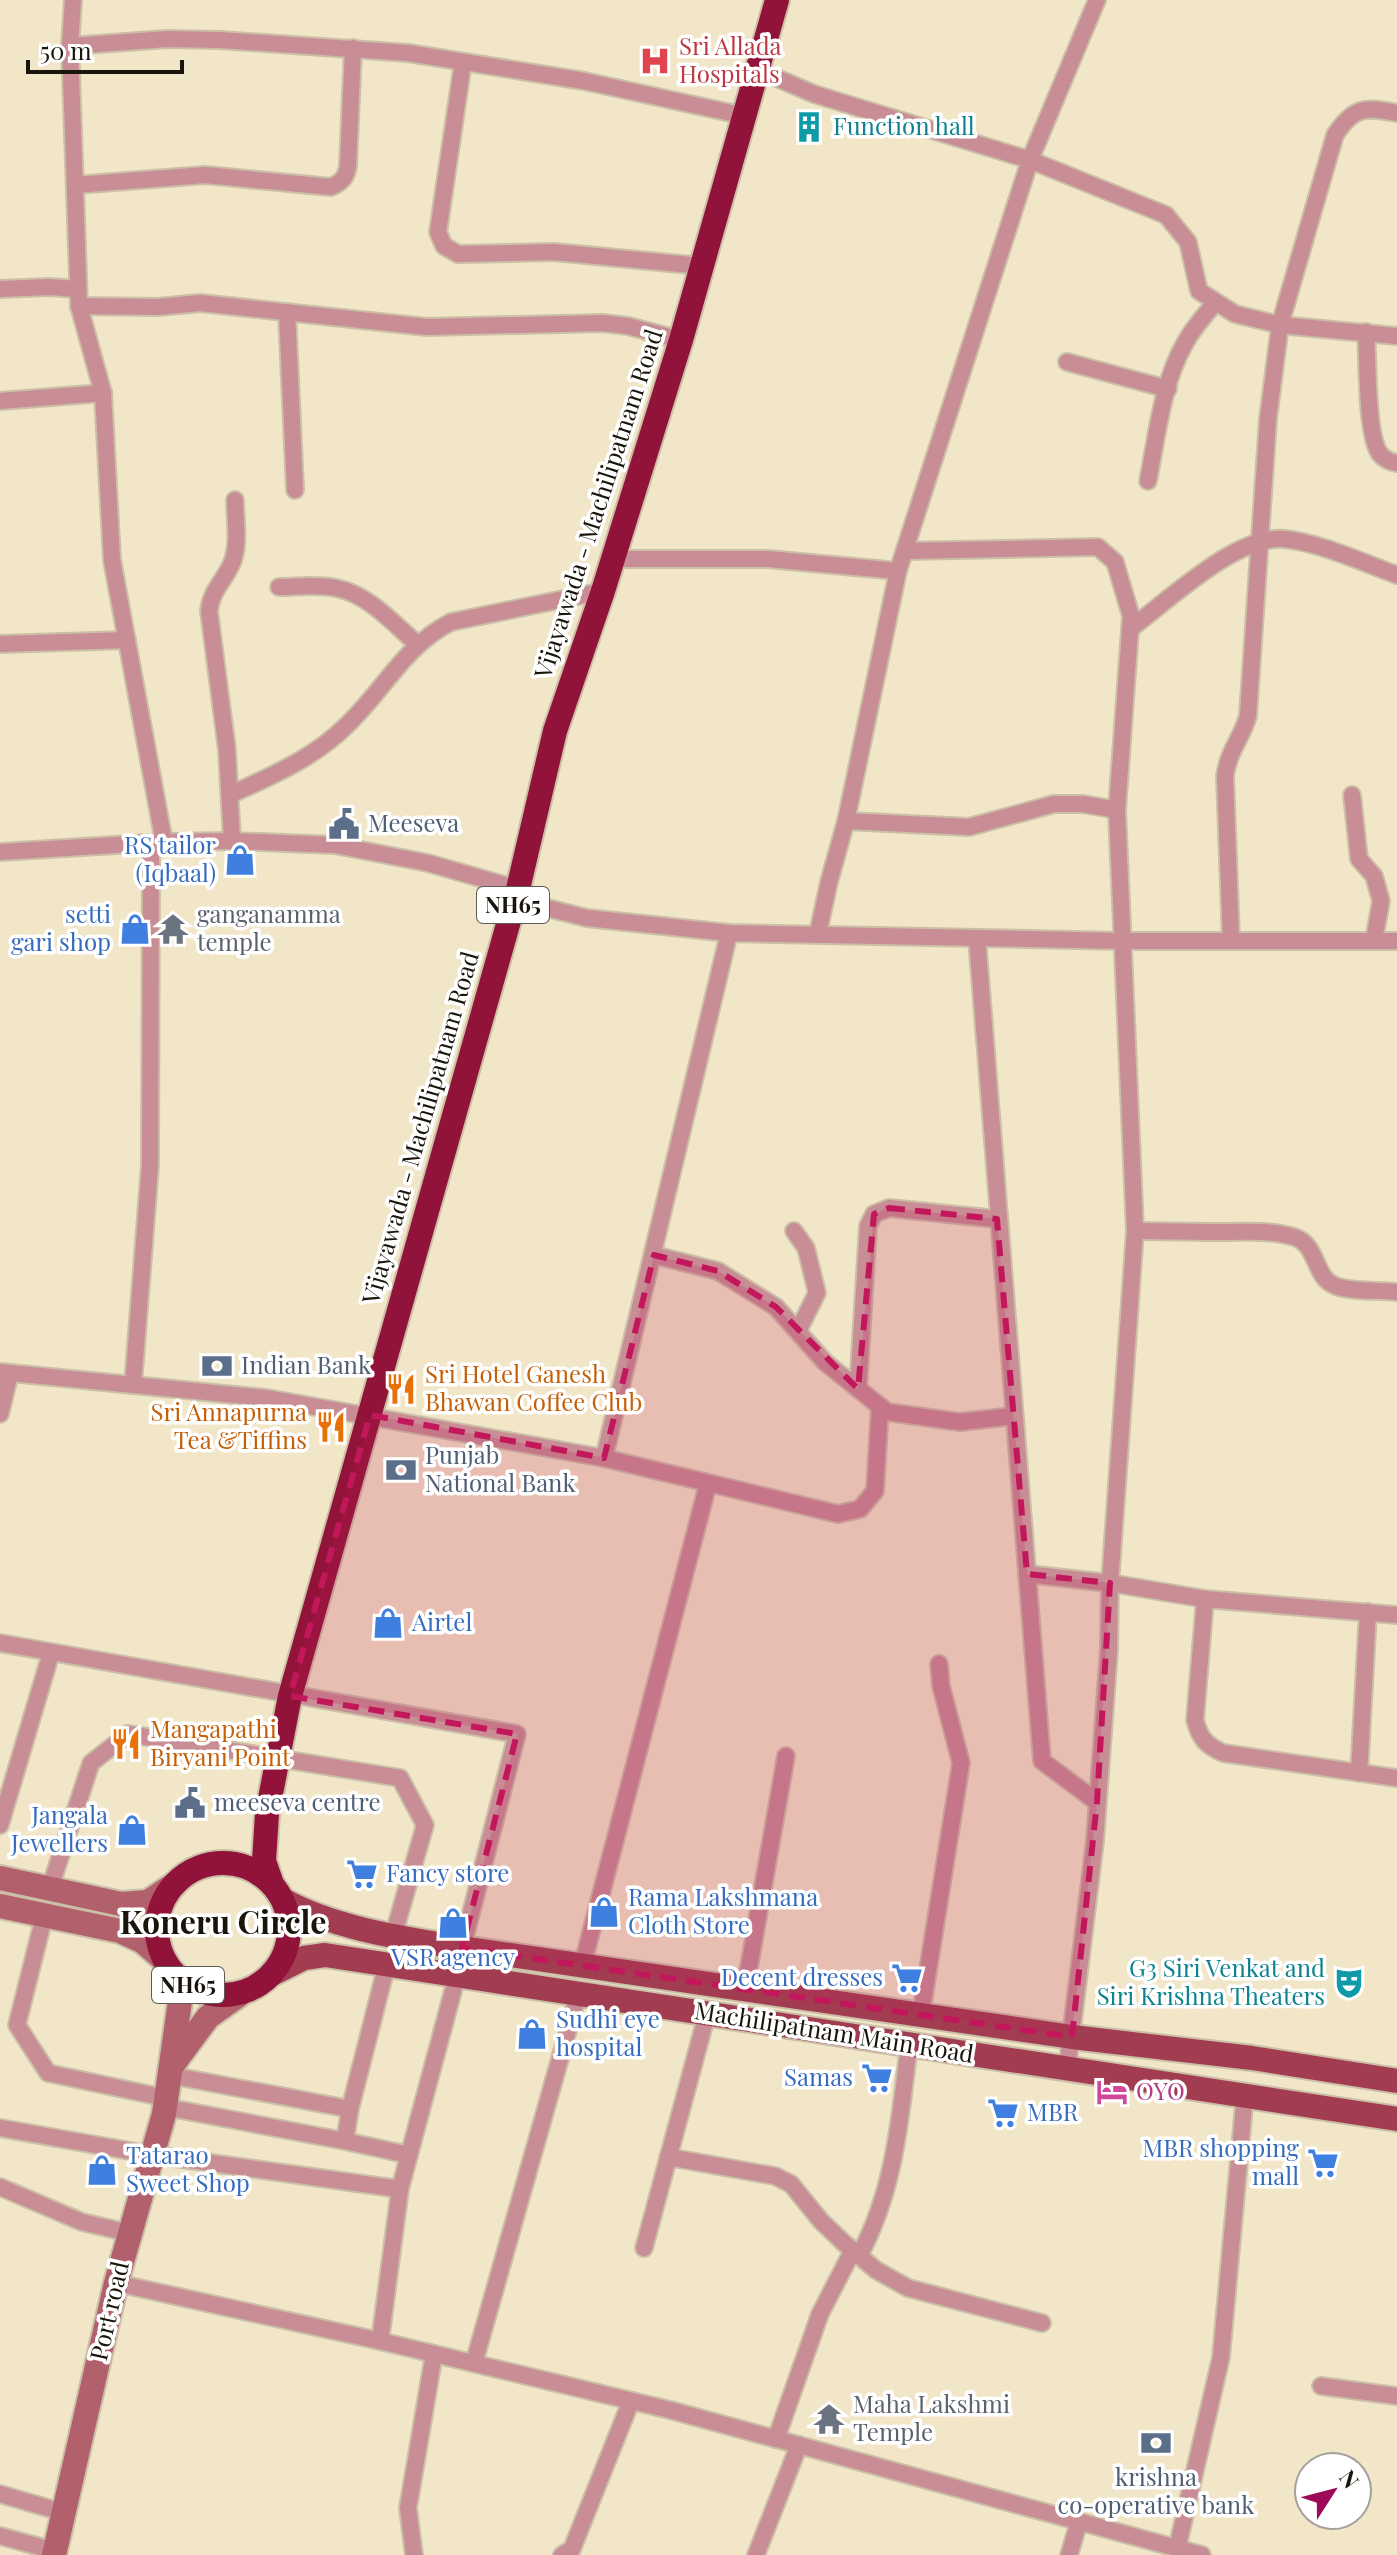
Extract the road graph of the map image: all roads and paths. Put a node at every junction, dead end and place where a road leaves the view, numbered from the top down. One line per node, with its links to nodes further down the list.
1 (73, 0): 4 (street)
2 (777, 0): 7 (highway, Vijayawada - Machilipatnam Road / NH65)
3 (1097, 0): 10 (street)
4 (70, 46): 5 (street); 11 (street)
5 (353, 48): 6 (street); 11 (street)
6 (463, 62): 9 (street); 12 (street)
7 (758, 70): 9 (highway, Vijayawada - Machilipatnam Road / NH65); 10 (street)
8 (1397, 113): 17 (street)
9 (745, 116): 12 (highway, Vijayawada - Machilipatnam Road / NH65)
10 (1030, 160): 15 (street); 30 (street)
11 (75, 185): 14 (street)
12 (702, 266): 20 (highway, Vijayawada - Machilipatnam Road / NH65)
13 (0, 289): 14 (street)
14 (79, 298): 16 (street); 23 (street)
15 (1215, 303): 17 (street); 22 (street)
16 (287, 312): 20 (street); 27 (street)
17 (1280, 325): 18 (street); 29 (street)
18 (1366, 332): 19 (street); 25 (street)
19 (1397, 336)
20 (681, 340): 31 (highway, Vijayawada - Machilipatnam Road / NH65)
21 (1067, 362): 22 (street)
22 (1168, 389): 26 (street)
23 (103, 393): 24 (street); 37 (street)
24 (0, 401)
25 (1397, 463)
26 (1148, 481)
27 (295, 490)
28 (235, 500): 40 (street)
29 (1261, 540): 33 (street); 36 (street); 51 (street)
30 (905, 551): 32 (street); 36 (street)
31 (611, 559): 32 (street); 35 (highway, Vijayawada - Machilipatnam Road / NH65)
32 (898, 571): 43 (street)
33 (1397, 575)
34 (279, 587): 39 (street)
35 (603, 591): 39 (street); 47 (highway, Vijayawada - Machilipatnam Road / NH65)
36 (1131, 628): 42 (street)
37 (127, 640): 38 (street); 45 (street)
38 (0, 644)
39 (417, 644): 40 (street)
40 (232, 794): 44 (street)
41 (1352, 795): 52 (street)
42 (1117, 810): 43 (street); 53 (street)
43 (846, 821): 49 (street)
44 (232, 841): 45 (street); 47 (street)
45 (158, 843): 46 (street); 62 (street)
46 (0, 852)
47 (518, 889): 48 (street); 66 (highway, Vijayawada - Machilipatnam Road / NH65)
48 (729, 933): 49 (street); 58 (street)
49 (818, 933): 50 (street)
50 (977, 938): 53 (street); 55 (street)
51 (1231, 940): 52 (street); 53 (street)
52 (1374, 940): 54 (street)
53 (1123, 941): 57 (street)
54 (1397, 941)
55 (997, 1219): 63 (street); 67 (street)
56 (794, 1231): 60 (street)
57 (1135, 1231): 59 (street); 71 (street)
58 (654, 1255): 60 (street); 68 (street)
59 (1397, 1292)
60 (798, 1331): 63 (street)
61 (5, 1372): 62 (street); 65 (street)
62 (133, 1385): 66 (street)
63 (858, 1389): 64 (street)
64 (880, 1406): 67 (street); 69 (street)
65 (0, 1414)
66 (370, 1415): 68 (street); 78 (highway, Vijayawada - Machilipatnam Road / NH65)
67 (1014, 1416): 70 (street)
68 (604, 1458): 69 (street)
69 (708, 1484): 96 (street)
70 (1027, 1574): 71 (street); 83 (street)
71 (1110, 1583): 72 (street); 83 (street)
72 (1205, 1599): 73 (street); 81 (street)
73 (1368, 1612): 74 (street); 81 (street)
74 (1397, 1615)
75 (0, 1643): 76 (street)
76 (51, 1653): 78 (street); 85 (street)
77 (939, 1664): 104 (street)
78 (290, 1696): 80 (highway, Vijayawada - Machilipatnam Road / NH65); 94 (street)
79 (786, 1756): 100 (street)
80 (276, 1759): 84 (highway, Vijayawada - Machilipatnam Road / NH65); 89 (street); 93 (street)
81 (1359, 1773): 82 (street)
82 (1397, 1778)
83 (1097, 1802): 105 (street)
84 (267, 1814): 86 (highway, Vijayawada - Machilipatnam Road / NH65); 90 (highway, Vijayawada - Machilipatnam Road / NH65)
85 (0, 1825)
86 (228, 1863): 88 (highway); 90 (highway)
87 (0, 1878): 89 (main road)
88 (175, 1884): 89 (main road); 97 (highway, NH65)
89 (50, 1888)
90 (277, 1892): 93 (main road, Machilipatnam Main Road); 98 (highway, NH65)
91 (0, 1906): 92 (main road)
92 (44, 1917): 97 (main road); 109 (street)
93 (393, 1937): 94 (main road, Machilipatnam Main Road)
94 (462, 1948): 96 (main road, Machilipatnam Main Road)
95 (387, 1964): 98 (main road, Machilipatnam Main Road); 99 (main road, Machilipatnam Main Road); 111 (street)
96 (582, 1967): 100 (main road, Machilipatnam Main Road)
97 (171, 1969): 101 (highway, NH65); 109 (main road, Port road)
98 (274, 1973): 101 (highway, NH65)
99 (457, 1976): 102 (main road, Machilipatnam Main Road); 116 (street)
100 (745, 1990): 104 (main road, Machilipatnam Main Road)
101 (239, 1995): 109 (main road, Port road)
102 (578, 1995): 103 (main road, Machilipatnam Main Road); 127 (street)
103 (707, 2014): 106 (main road, Machilipatnam Main Road); 117 (street)
104 (921, 2014): 105 (main road, Machilipatnam Main Road)
105 (1072, 2037): 107 (street); 108 (main road, Machilipatnam Main Road)
106 (909, 2045): 107 (main road, Machilipatnam Main Road); 122 (street)
107 (1067, 2069): 110 (main road, Machilipatnam Main Road)
108 (1397, 2081)
109 (168, 2087): 111 (street); 114 (street); 115 (main road, Port road)
110 (1245, 2094): 112 (main road, Machilipatnam Main Road); 137 (street)
111 (350, 2109): 114 (street)
112 (1397, 2119)
113 (0, 2128): 115 (street)
114 (345, 2141): 116 (street)
115 (153, 2155): 119 (street); 120 (main road, Port road)
116 (409, 2155): 119 (street)
117 (668, 2157): 121 (street); 122 (street)
118 (0, 2187): 120 (street)
119 (400, 2189): 125 (street)
120 (129, 2233): 123 (main road, Port road)
121 (644, 2248)
122 (856, 2253): 124 (street); 131 (street)
123 (116, 2283): 125 (street); 134 (main road, Port road)
124 (1042, 2323)
125 (380, 2341): 126 (street)
126 (434, 2354): 127 (street); 139 (street)
127 (474, 2363): 130 (street)
128 (1321, 2386): 129 (street)
129 (1397, 2396)
130 (631, 2401): 131 (street); 140 (street)
131 (776, 2439): 132 (street)
132 (799, 2445): 135 (street); 141 (street)
133 (0, 2494): 134 (street)
134 (65, 2513): 138 (main road, Port road)
135 (1079, 2522): 137 (street); 142 (street)
136 (0, 2536): 138 (street)
137 (1177, 2549): 143 (street)
138 (55, 2553)
139 (414, 2555)
140 (562, 2555)
141 (756, 2555)
142 (1069, 2555)
143 (1202, 2555)

